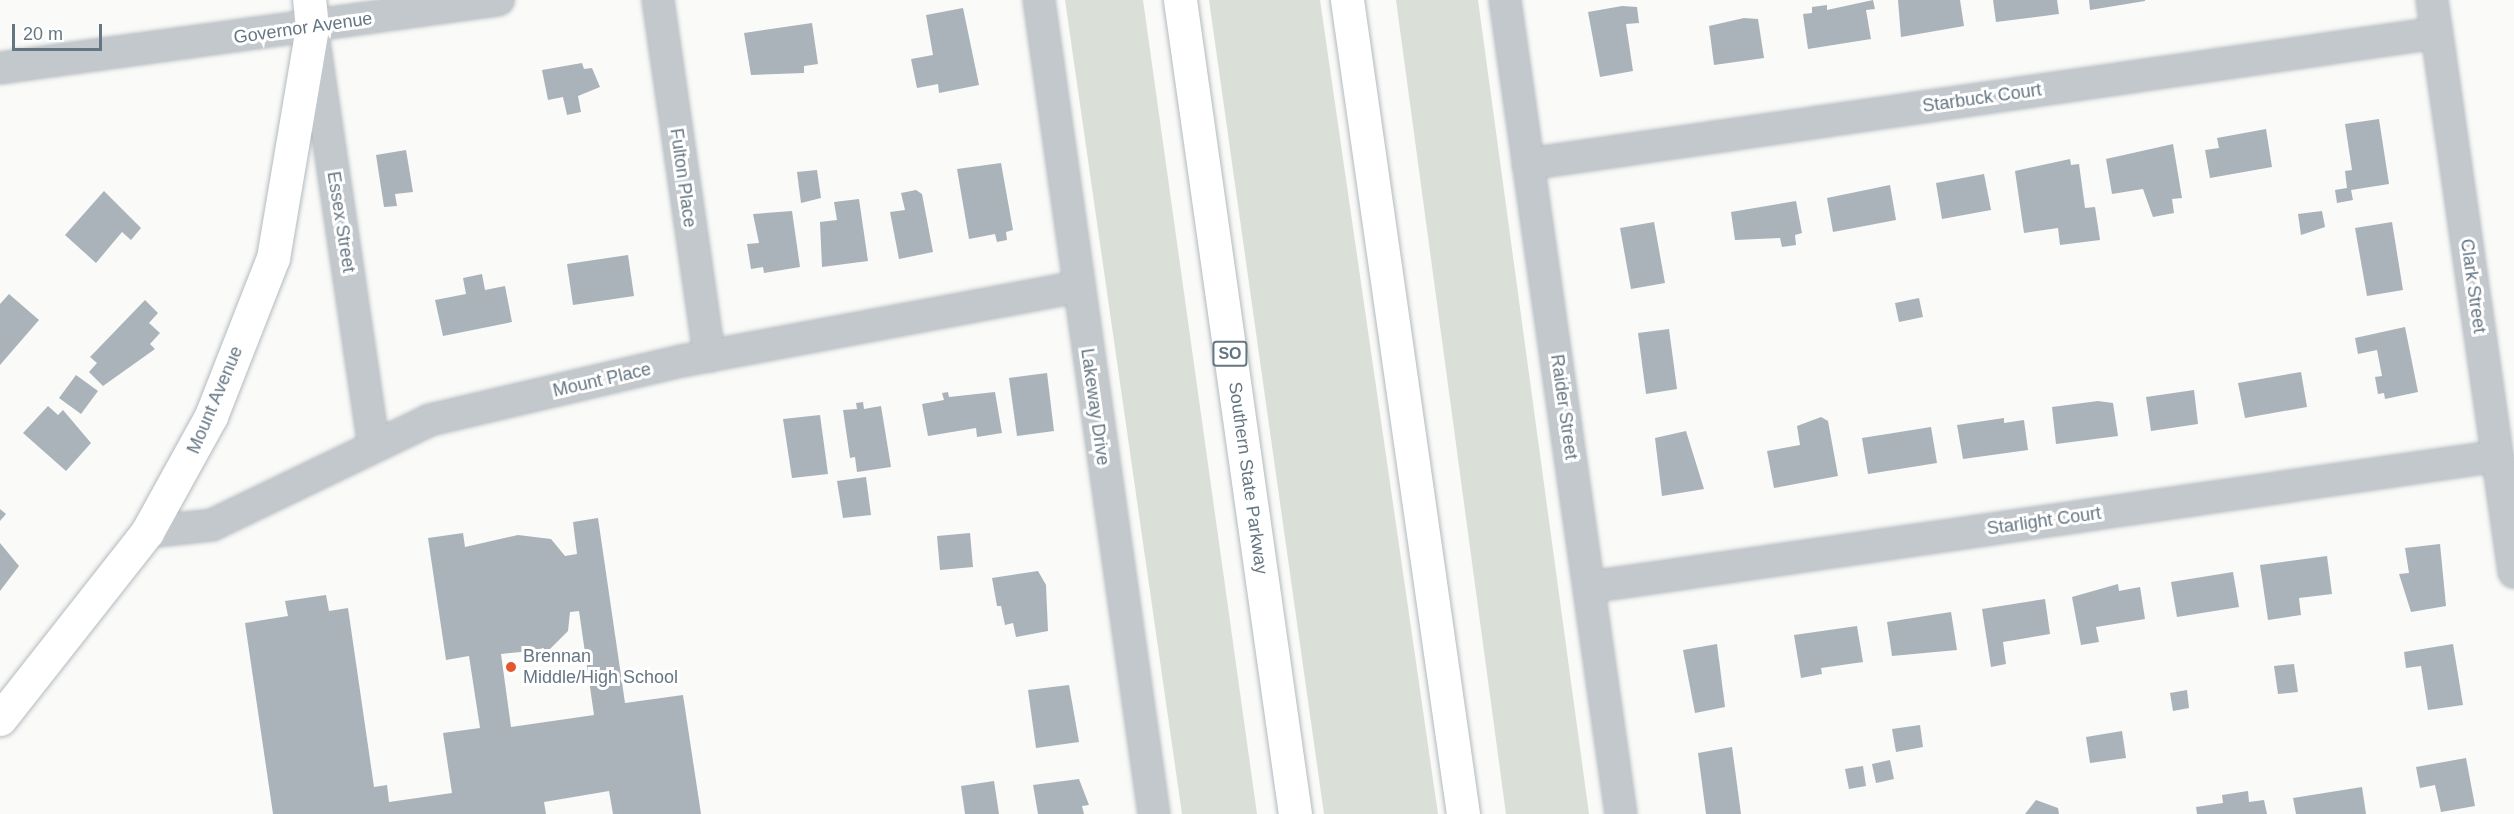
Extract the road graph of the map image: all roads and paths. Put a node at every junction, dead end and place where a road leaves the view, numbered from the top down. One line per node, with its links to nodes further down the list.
1 (498, 0): 8 (street, Governor Avenue)
2 (658, 0): 13 (street, Fulton Place)
3 (1039, 0): 12 (street, Lakeway Drive)
4 (1180, 0): 21 (main road, Southern State Parkway / SO)
5 (1347, 0): 22 (main road)
6 (1505, 0): 11 (street, Raider Street)
7 (2432, 0): 9 (street, Clark Street)
8 (310, 14): 10 (street, Governor Avenue); 14 (street, Essex Street); 16 (main road, Mount Avenue)
9 (2436, 33): 11 (street, Starbuck Court); 15 (street, Clark Street)
10 (0, 68)
11 (1528, 164): 18 (street, Raider Street)
12 (1078, 287): 13 (street, Mount Place); 20 (street, Lakeway Drive)
13 (709, 356): 14 (street, Mount Place)
14 (374, 445): 16 (street, Mount Place)
15 (2498, 456): 17 (street, Clark Street); 18 (street, Starlight Court)
16 (147, 532): 19 (main road, Mount Avenue)
17 (2514, 572)
18 (1590, 587): 23 (street, Raider Street)
19 (0, 719)
20 (1154, 814)
21 (1295, 814)
22 (1462, 814)
23 (1621, 814)

